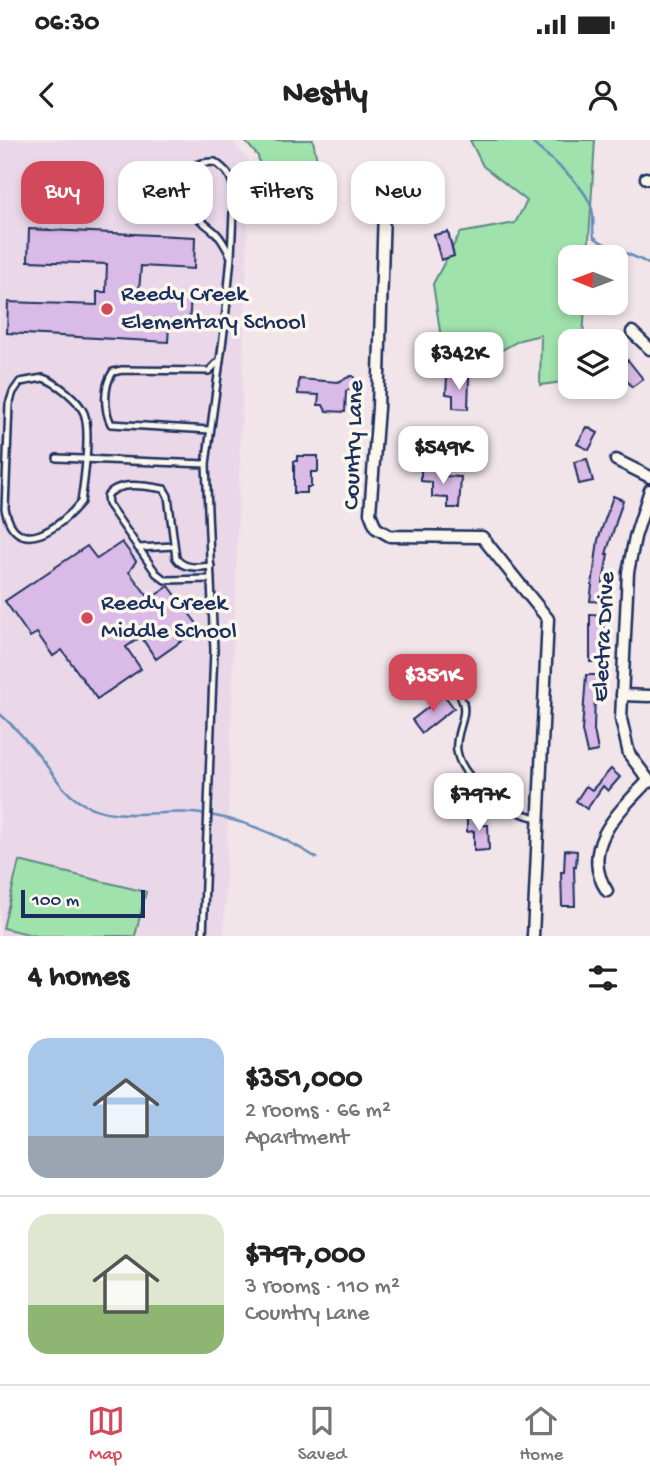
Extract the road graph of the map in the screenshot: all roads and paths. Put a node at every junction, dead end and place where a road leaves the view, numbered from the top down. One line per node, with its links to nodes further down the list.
1 (384, 224): 21 (street, Country Lane)
2 (231, 257): 2 (lane); 5 (lane)
3 (632, 332): 4 (street)
4 (650, 349)
5 (220, 360): 6 (lane); 6 (lane)
6 (210, 430): 10 (lane)
7 (57, 458): 8 (lane)
8 (86, 459): 8 (lane); 10 (lane)
9 (616, 460): 11 (street)
10 (206, 464): 15 (lane)
11 (650, 477)
12 (650, 490): 17 (street, Electra Drive)
13 (174, 546): 14 (lane); 14 (lane); 15 (lane)
14 (138, 548): 16 (lane)
15 (211, 566): 16 (lane)
16 (211, 579): 23 (lane)
17 (622, 695): 18 (street); 20 (street, Electra Drive)
18 (650, 696)
19 (461, 698): 21 (lane)
20 (649, 781): 22 (street)
21 (538, 818): 24 (street, Country Lane)
22 (607, 891)
23 (204, 936)
24 (533, 936)

